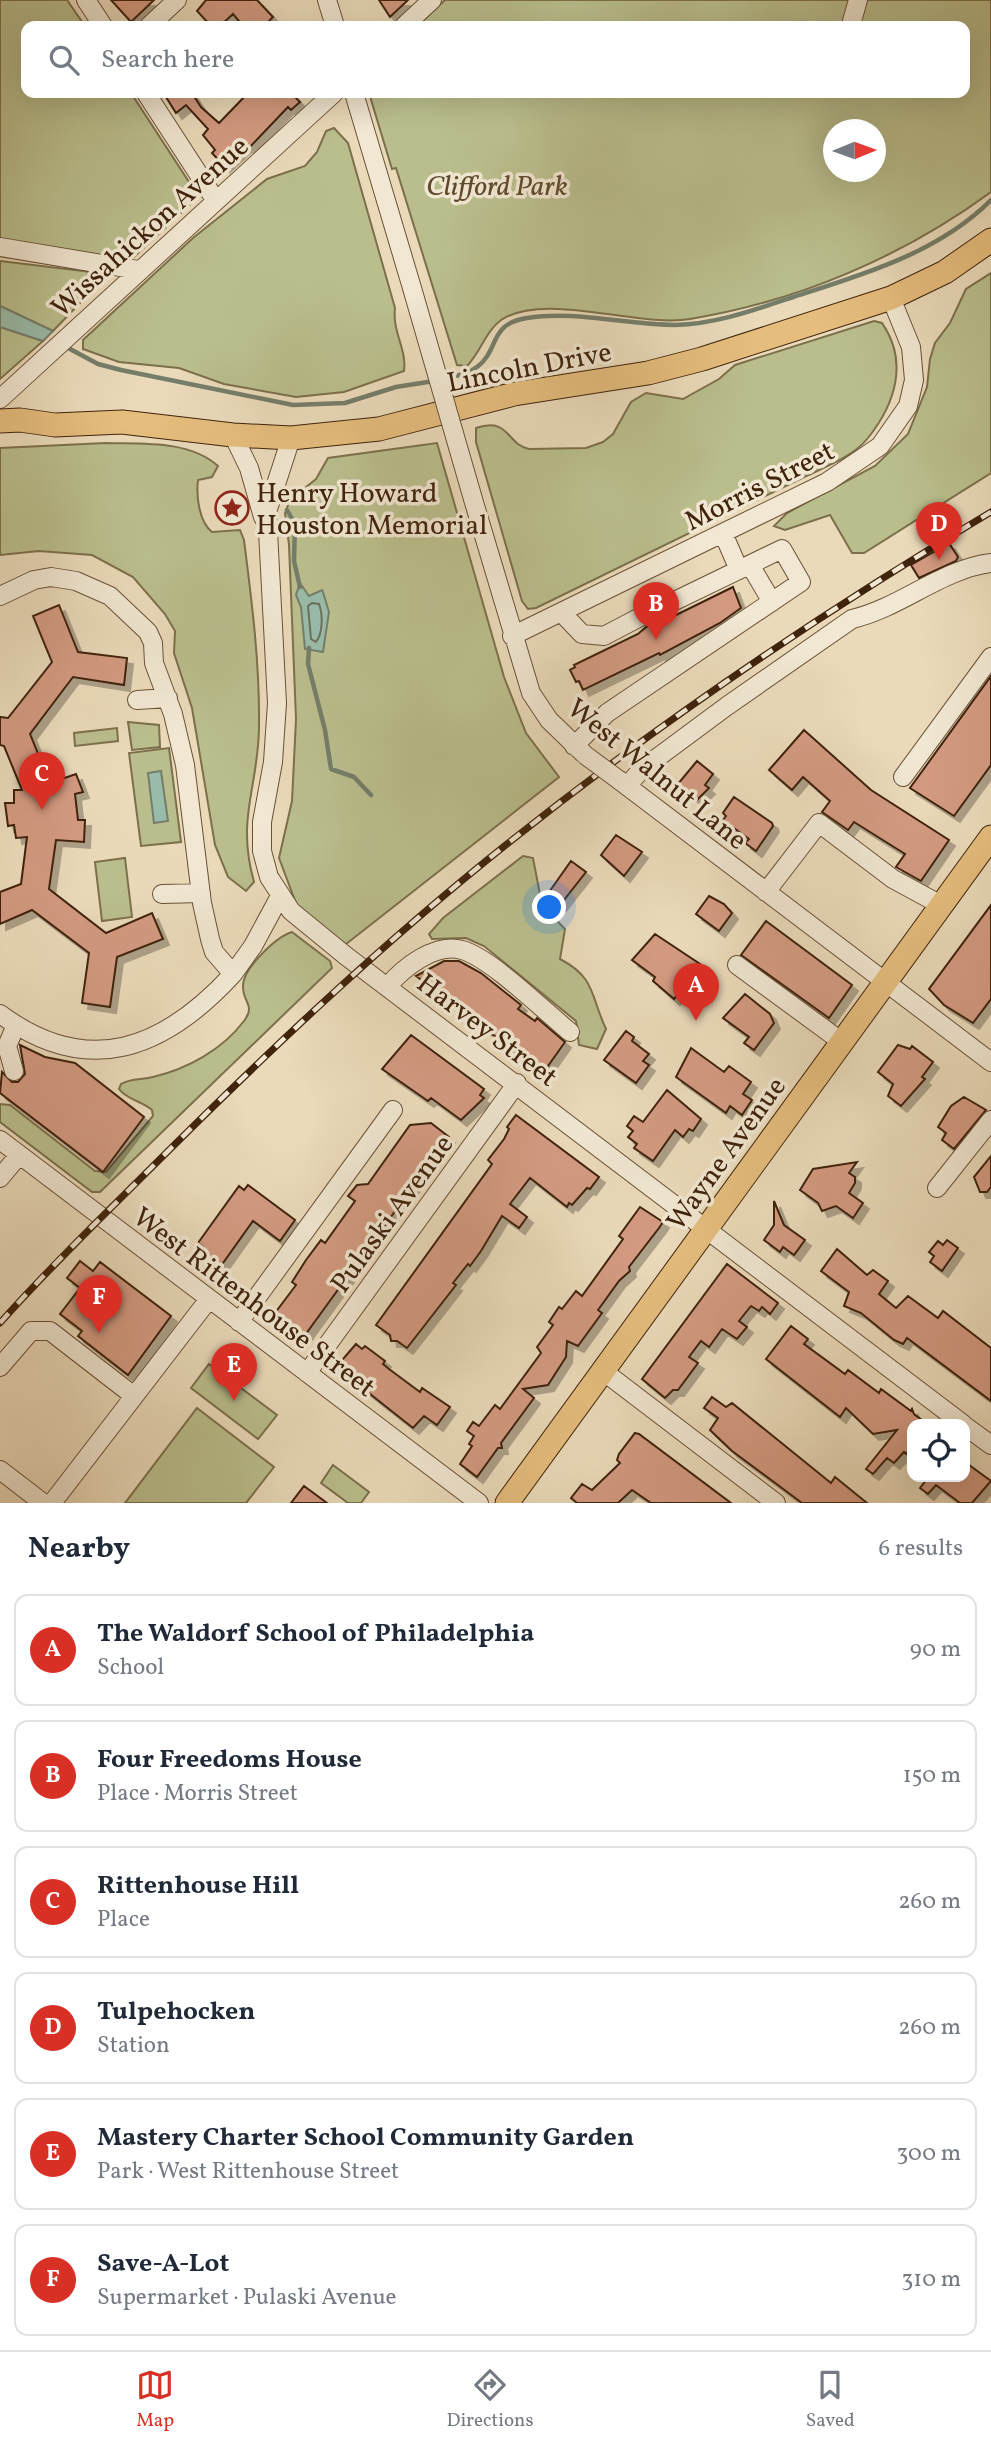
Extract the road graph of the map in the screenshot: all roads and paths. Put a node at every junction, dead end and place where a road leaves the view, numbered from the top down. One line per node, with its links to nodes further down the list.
1 (86, 0): 6 (street)
2 (177, 0): 7 (street)
3 (327, 0): 8 (street)
4 (432, 0): 9 (street)
5 (858, 0): 10 (street)
6 (100, 21)
7 (154, 21)
8 (333, 21)
9 (409, 21)
10 (852, 21)
11 (149, 98): 14 (street)
12 (329, 98): 14 (street, Wissahickon Avenue)
13 (355, 98): 32 (street, West Walnut Lane, bridge)
14 (216, 201): 17 (street, Wissahickon Avenue)
15 (991, 240): 18 (main road, Lincoln Drive)
16 (0, 247): 17 (street)
17 (138, 270): 19 (street, Wissahickon Avenue)
18 (891, 298): 24 (main road, Lincoln Drive); 26 (street, Morris Street)
19 (0, 399)
20 (0, 421): 21 (main road, Lincoln Drive)
21 (55, 425): 22 (main road, Lincoln Drive); 23 (main road, Lincoln Drive)
22 (233, 435): 24 (main road, Lincoln Drive); 25 (street, Harvey Street)
23 (0, 437)
24 (291, 438): 25 (street, Harvey Street)
25 (267, 531): 43 (street, Harvey Street)
26 (723, 533): 28 (street); 31 (street, Morris Street)
27 (991, 563): 38 (street)
28 (744, 568): 30 (street); 30 (street); 31 (street)
29 (0, 596): 34 (street)
30 (772, 602): 36 (street)
31 (562, 613): 32 (street, Morris Street)
32 (512, 636): 36 (street, West Walnut Lane)
33 (991, 657): 37 (street)
34 (168, 698): 35 (street); 40 (street)
35 (137, 700)
36 (580, 750): 38 (street, West Walnut Lane, bridge)
37 (903, 777)
38 (623, 783): 41 (street, West Walnut Lane)
39 (991, 837): 44 (main road, Wayne Avenue)
40 (201, 892): 42 (street); 46 (street)
41 (766, 892): 44 (street); 47 (street, West Walnut Lane)
42 (162, 894)
43 (280, 896): 46 (street); 48 (street, Harvey Street)
44 (941, 905): 47 (main road, Wayne Avenue)
45 (737, 965): 52 (street)
46 (233, 974): 50 (street)
47 (886, 982): 52 (main road, Wayne Avenue); 54 (street, West Walnut Lane)
48 (387, 987): 51 (street); 55 (street, Harvey Street)
49 (0, 1014): 50 (street)
50 (16, 1024): 53 (street)
51 (570, 1032)
52 (842, 1042): 62 (main road, Wayne Avenue)
53 (11, 1056)
54 (991, 1062)
55 (517, 1083): 62 (street, Harvey Street); 67 (street, Pulaski Avenue)
56 (393, 1110): 64 (street)
57 (991, 1120): 61 (street)
58 (0, 1140): 59 (street, West Rittenhouse Street)
59 (19, 1155): 60 (street); 63 (street, West Rittenhouse Street)
60 (0, 1178)
61 (937, 1188)
62 (706, 1229): 66 (main road, Wayne Avenue); 69 (street, Harvey Street)
63 (209, 1299): 64 (street, West Rittenhouse Street); 68 (street)
64 (239, 1322): 67 (street, West Rittenhouse Street)
65 (0, 1367): 68 (street)
66 (603, 1371): 76 (main road, Wayne Avenue); 77 (street)
67 (307, 1373): 75 (street, West Rittenhouse Street)
68 (134, 1396): 74 (street)
69 (956, 1419)
70 (970, 1430): 71 (street, Harvey Street)
71 (991, 1446)
72 (0, 1469): 73 (street)
73 (43, 1503)
74 (52, 1503)
75 (479, 1503)
76 (507, 1503)
77 (776, 1503)

